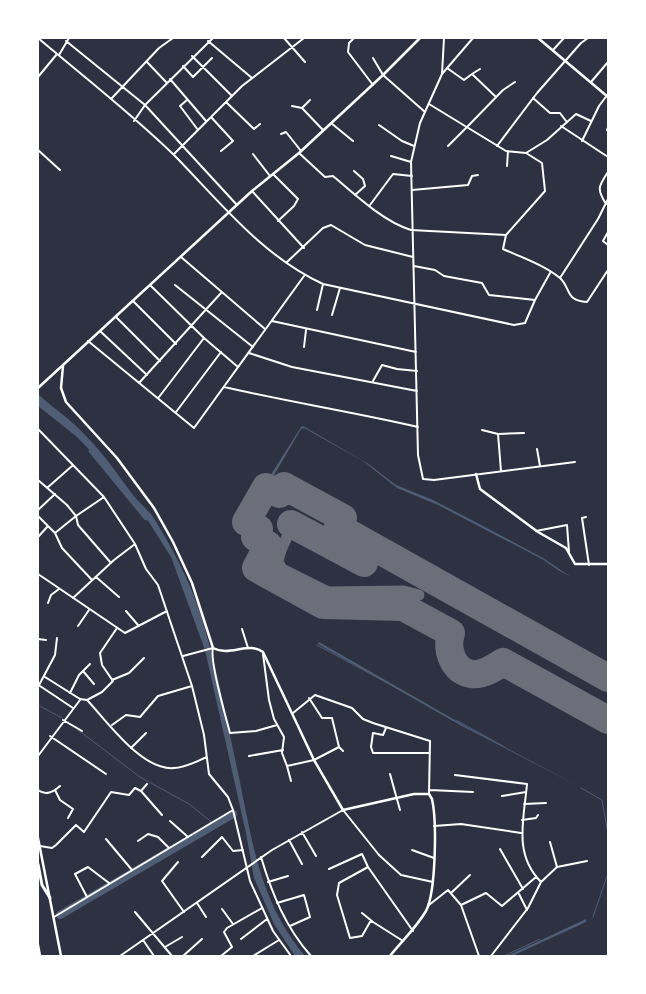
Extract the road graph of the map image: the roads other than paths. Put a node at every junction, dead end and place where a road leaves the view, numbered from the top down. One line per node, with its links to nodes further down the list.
1 (38, 38): 18 (street)
2 (69, 38): 14 (street)
3 (173, 38): 23 (street)
4 (213, 38): 15 (street)
5 (284, 38): 16 (street)
6 (304, 38): 16 (street)
7 (354, 38): 39 (street)
8 (420, 38): 32 (street)
9 (444, 38): 30 (street)
10 (473, 38): 28 (street)
11 (538, 38): 17 (street)
12 (564, 38): 17 (street)
13 (588, 38): 22 (street)
14 (66, 41): 18 (street); 40 (street)
15 (208, 41): 19 (street); 34 (street)
16 (293, 46): 24 (street); 34 (street)
17 (553, 50): 22 (street)
18 (58, 54): 33 (street); 45 (street)
19 (192, 56): 26 (street); 27 (street)
20 (212, 58): 27 (street)
21 (373, 58): 32 (street)
22 (566, 61): 37 (street); 44 (street)
23 (147, 62): 38 (street); 40 (street)
24 (305, 62)
25 (608, 62): 37 (street)
26 (183, 66): 27 (street); 35 (street)
27 (204, 68): 41 (street)
28 (447, 68): 30 (street); 31 (street)
29 (480, 69): 31 (street)
30 (442, 74): 49 (street)
31 (472, 74): 43 (street)
32 (383, 75): 39 (street); 53 (street)
33 (38, 77)
34 (252, 78): 41 (street)
35 (170, 80): 38 (street); 46 (street)
36 (515, 82): 43 (street)
37 (591, 82): 42 (street)
38 (167, 83): 50 (street)
39 (373, 85): 59 (street)
40 (123, 88): 45 (street); 50 (street)
41 (232, 96): 48 (street)
42 (608, 96): 57 (street)
43 (496, 97): 62 (street)
44 (533, 98): 56 (street); 72 (street)
45 (110, 99): 55 (street)
46 (188, 99): 58 (street); 64 (street)
47 (310, 100): 52 (street)
48 (226, 102): 54 (street); 60 (street)
49 (429, 104): 53 (street); 62 (street)
50 (145, 105): 55 (street); 69 (street)
51 (292, 106): 52 (street)
52 (302, 108): 65 (street)
53 (425, 112): 70 (street)
54 (211, 117): 58 (street); 74 (street)
55 (134, 121): 78 (street)
56 (566, 121): 57 (street); 63 (street)
57 (590, 121): 68 (street)
58 (207, 122): 64 (street)
59 (331, 123): 65 (street); 67 (street)
60 (260, 124)
61 (379, 125): 70 (street)
62 (468, 126): 71 (street); 72 (street)
63 (561, 126): 68 (street); 77 (street)
64 (198, 130): 69 (street)
65 (323, 130): 76 (street)
66 (281, 134): 76 (street)
67 (353, 141)
68 (582, 141): 80 (street)
69 (183, 146): 78 (street); 94 (street)
70 (414, 146): 82 (street)
71 (448, 146)
72 (497, 146): 75 (street)
73 (38, 150): 84 (street)
74 (221, 151)
75 (508, 151): 77 (street); 83 (street)
76 (300, 152): 87 (street); 92 (street)
77 (526, 153): 101 (street)
78 (173, 154): 97 (street)
79 (253, 154): 87 (street)
80 (608, 155)
81 (391, 156): 82 (street)
82 (411, 162): 89 (street)
83 (507, 166)
84 (60, 170)
85 (354, 171): 92 (street)
86 (608, 172): 95 (street)
87 (272, 175): 91 (street); 98 (street)
88 (478, 175): 90 (street)
89 (412, 176): 90 (street); 96 (street)
90 (412, 190): 99 (street)
91 (252, 191): 94 (street); 98 (street)
92 (355, 195): 96 (street)
93 (608, 199): 95 (street)
94 (237, 204): 97 (street)
95 (606, 204): 111 (street)
96 (370, 205): 99 (street)
97 (229, 214): 104 (street); 106 (street)
98 (278, 221): 103 (street)
99 (411, 230): 101 (street); 105 (street)
100 (608, 232): 102 (street)
101 (506, 235): 109 (street)
102 (608, 246)
103 (304, 248): 105 (street); 106 (street)
104 (181, 257): 113 (street); 116 (street)
105 (413, 257): 107 (street)
106 (287, 262): 110 (street)
107 (414, 266): 118 (street); 119 (street)
108 (608, 270): 111 (street)
109 (550, 273): 111 (street); 118 (street)
110 (305, 275): 112 (street); 124 (street)
111 (560, 278)
112 (324, 284): 115 (street); 121 (street)
113 (150, 285): 117 (street); 125 (street)
114 (175, 285): 120 (street)
115 (340, 288): 119 (street); 122 (street)
116 (221, 293): 120 (street); 126 (street)
117 (133, 300): 123 (street); 131 (street)
118 (535, 300): 119 (street)
119 (416, 305): 135 (street)
120 (206, 310): 125 (street); 132 (street)
121 (317, 310)
122 (332, 315)
123 (116, 317): 127 (street); 137 (street)
124 (272, 321): 126 (street); 128 (street)
125 (191, 325): 129 (street); 131 (street)
126 (265, 329): 132 (street)
127 (100, 330): 130 (street); 141 (street)
128 (306, 330): 133 (street); 135 (street)
129 (204, 338): 134 (street); 147 (street)
130 (88, 341): 138 (street); 143 (street)
131 (176, 344): 137 (street)
132 (253, 347): 136 (street)
133 (304, 347)
134 (221, 352): 139 (street); 148 (street)
135 (416, 352): 140 (street)
136 (249, 353): 139 (street); 142 (street)
137 (160, 361): 141 (street)
138 (62, 365): 145 (street); 194 (street)
139 (238, 367): 144 (street)
140 (417, 371): 142 (street); 146 (street)
141 (147, 375): 143 (street)
142 (373, 381): 146 (street)
143 (139, 383): 147 (street)
144 (224, 387): 148 (street); 149 (street)
145 (38, 388)
146 (417, 390): 149 (street)
147 (159, 397): 148 (street)
148 (176, 412)
149 (419, 428): 159 (street)
150 (38, 429): 156 (street)
151 (482, 430): 153 (street)
152 (524, 433): 153 (street)
153 (498, 434): 158 (street)
154 (537, 449): 157 (street)
155 (575, 462): 157 (street)
156 (72, 466): 161 (street); 163 (street)
157 (540, 466): 158 (street)
158 (501, 471): 159 (street)
159 (476, 474): 169 (street)
160 (38, 480): 161 (street)
161 (47, 488): 162 (street)
162 (55, 494): 164 (street); 166 (street)
163 (104, 498): 166 (street); 172 (street)
164 (38, 510)
165 (38, 516): 168 (street)
166 (76, 516): 170 (street); 174 (street)
167 (586, 517): 175 (street)
168 (48, 526): 170 (street); 171 (street)
169 (536, 531): 173 (street); 173 (street)
170 (55, 533): 179 (street)
171 (38, 537)
172 (135, 544): 174 (street); 186 (street)
173 (569, 552): 175 (street)
174 (111, 563): 178 (street)
175 (590, 564): 176 (street)
176 (608, 564)
177 (38, 574): 180 (street)
178 (96, 577): 179 (street); 181 (street)
179 (92, 580): 182 (street)
180 (59, 589): 182 (street); 183 (street)
181 (119, 597)
182 (72, 598): 184 (street)
183 (48, 603)
184 (90, 609): 188 (street); 189 (street)
185 (126, 611): 187 (street)
186 (168, 611): 187 (street); 197 (street)
187 (138, 625): 189 (street)
188 (78, 626)
189 (117, 628): 202 (street)
190 (242, 629): 195 (street)
191 (57, 638): 201 (street)
192 (38, 639): 193 (street)
193 (46, 640)
194 (214, 648): 195 (street); 197 (street); 213 (street)
195 (248, 648): 196 (street)
196 (263, 652): 211 (street); 213 (street)
197 (182, 656): 205 (street)
198 (144, 658): 202 (street)
199 (90, 664): 200 (street)
200 (83, 671): 203 (street); 206 (street)
201 (45, 677): 204 (street); 206 (street)
202 (112, 680): 209 (street)
203 (94, 684)
204 (38, 686): 210 (street)
205 (192, 686): 214 (street); 225 (street)
206 (70, 693): 208 (street)
207 (309, 698): 211 (street); 215 (street); 219 (street)
208 (80, 699): 209 (street); 210 (street)
209 (87, 700): 214 (street)
210 (73, 708): 212 (street)
211 (293, 713): 227 (street)
212 (63, 720): 216 (street); 218 (street)
213 (278, 724): 221 (street)
214 (112, 726): 220 (street)
215 (387, 728): 223 (street); 223 (street)
216 (82, 731)
217 (146, 733): 220 (street)
218 (50, 736): 224 (street); 229 (street)
219 (339, 747): 222 (street); 227 (street)
220 (131, 748): 225 (street)
221 (283, 750): 226 (street); 228 (street)
222 (342, 751)
223 (430, 753): 238 (street)
224 (38, 756)
225 (208, 756): 245 (street)
226 (249, 756)
227 (314, 760): 228 (street); 246 (street)
228 (287, 766): 232 (street)
229 (106, 774)
230 (390, 774): 242 (street)
231 (455, 775): 240 (street)
232 (291, 781)
233 (147, 784): 237 (street)
234 (60, 786): 236 (street)
235 (38, 790): 236 (street)
236 (55, 790): 250 (street)
237 (141, 791): 248 (street); 262 (street)
238 (430, 792): 239 (street); 242 (street); 253 (street)
239 (473, 792)
240 (526, 792): 241 (street); 244 (street)
241 (502, 796)
242 (398, 798): 246 (street); 247 (street)
243 (546, 803): 244 (street)
244 (524, 804): 251 (street)
245 (233, 810): 256 (street); 264 (street)
246 (343, 810): 254 (street); 284 (street)
247 (400, 810)
248 (162, 815)
249 (538, 815): 251 (street)
250 (68, 818)
251 (522, 820): 255 (street)
252 (170, 821): 256 (street)
253 (434, 826): 255 (street); 270 (street)
254 (302, 832): 259 (street); 267 (street)
255 (521, 833): 282 (street)
256 (188, 837): 263 (street)
257 (38, 838): 262 (street)
258 (106, 839): 279 (street)
259 (289, 840): 269 (street); 274 (street)
260 (138, 842): 263 (street)
261 (550, 842): 277 (street)
262 (40, 846): 291 (street)
263 (170, 848): 279 (street)
264 (243, 850): 268 (street); 275 (street)
265 (412, 850): 270 (street)
266 (500, 850): 287 (street)
267 (316, 856)
268 (202, 857)
269 (261, 857): 275 (street); 283 (street)
270 (434, 858): 284 (street)
271 (587, 861): 277 (street)
272 (178, 862): 300 (street)
273 (38, 864): 291 (highway)
274 (302, 864)
275 (248, 867): 292 (street); 296 (street)
276 (368, 867): 278 (street); 305 (street); 308 (street)
277 (557, 867): 285 (street)
278 (329, 869)
279 (132, 870): 286 (street)
280 (470, 875): 288 (street)
281 (288, 876): 283 (street)
282 (536, 877): 285 (street); 287 (street)
283 (268, 882): 293 (street)
284 (433, 882): 295 (street)
285 (541, 882): 298 (street)
286 (110, 884): 290 (street); 290 (street)
287 (523, 890): 289 (street)
288 (451, 893): 294 (street); 295 (street)
289 (518, 893): 294 (street); 298 (street)
290 (87, 897): 302 (street)
291 (50, 898): 302 (street)
292 (197, 903): 300 (street); 303 (street)
293 (277, 903): 307 (street); 307 (street)
294 (461, 905): 330 (street)
295 (428, 906): 308 (street)
296 (262, 908): 304 (street); 306 (street)
297 (222, 909): 306 (street)
298 (526, 910): 331 (street)
299 (135, 912): 309 (street)
300 (184, 912): 309 (street)
301 (362, 913): 305 (street)
302 (54, 917): 320 (street)
303 (206, 917)
304 (267, 919): 311 (street); 314 (street)
305 (373, 922): 315 (street)
306 (234, 924): 325 (street)
307 (290, 926): 328 (street)
308 (413, 931): 315 (street)
309 (154, 933): 312 (street); 317 (street)
310 (182, 937): 317 (street)
311 (241, 939)
312 (144, 940): 321 (street); 322 (street)
313 (202, 940): 324 (street)
314 (279, 940): 318 (street); 326 (street)
315 (403, 941): 329 (street)
316 (38, 945): 319 (street)
317 (164, 947): 323 (street)
318 (290, 955): 327 (street)
319 (40, 956)
320 (61, 956)
321 (120, 956)
322 (154, 956)
323 (172, 956)
324 (183, 956)
325 (221, 956)
326 (252, 956)
327 (285, 956)
328 (311, 956)
329 (390, 956)
330 (479, 956)
331 (491, 956)

